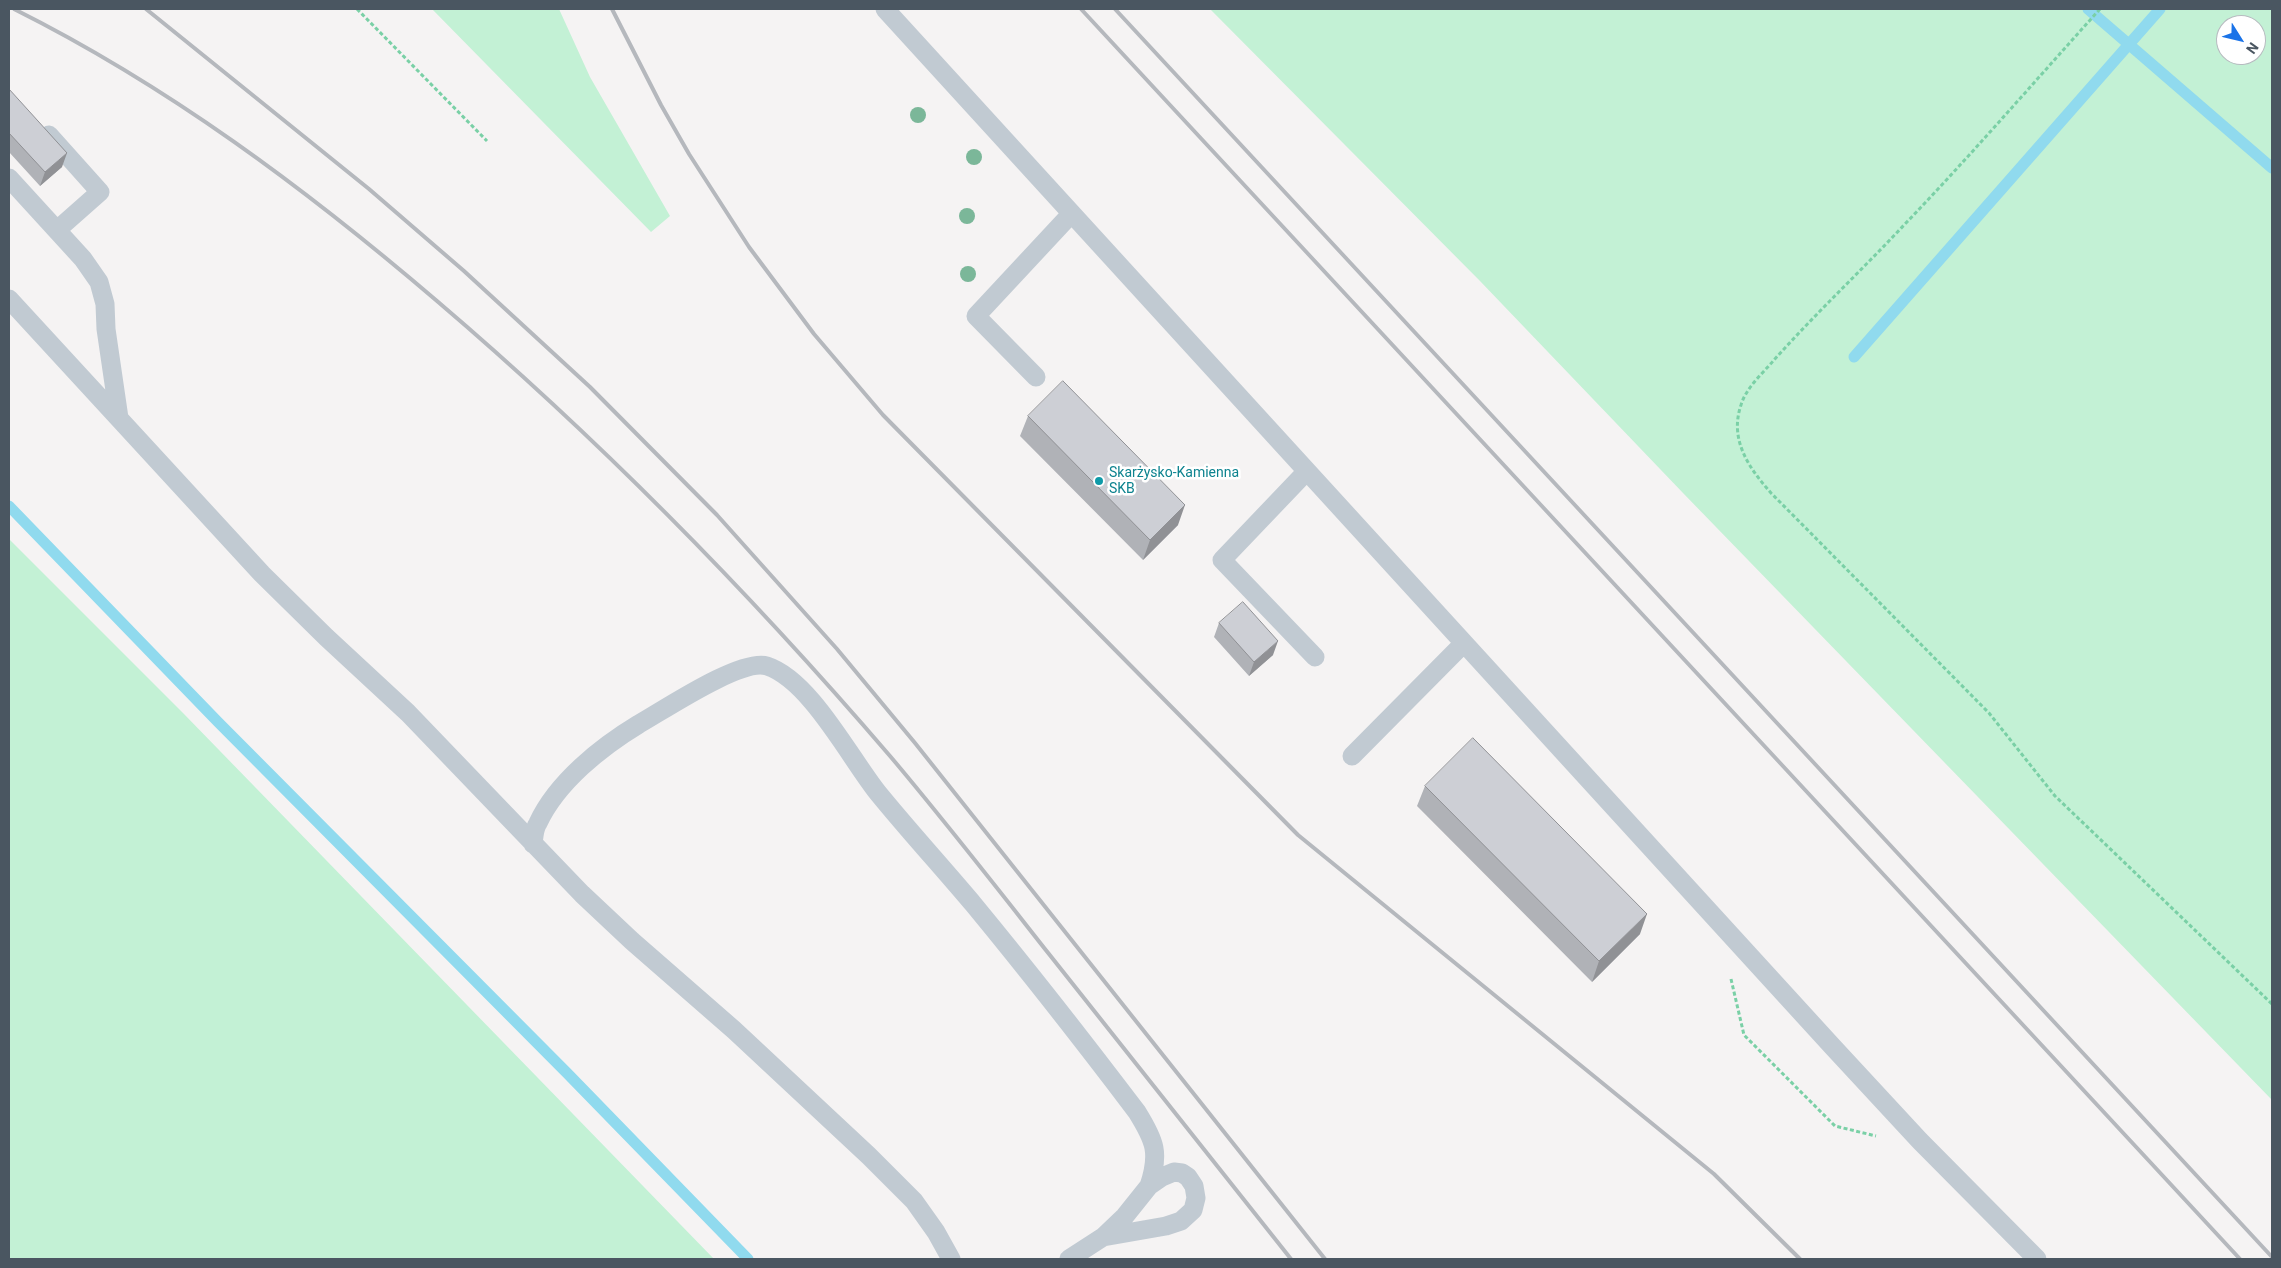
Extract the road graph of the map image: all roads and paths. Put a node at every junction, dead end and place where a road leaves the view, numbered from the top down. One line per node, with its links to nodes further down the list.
1 (357, 9): 5 (path)
2 (885, 9): 7 (lane)
3 (2100, 9): 17 (path)
4 (35, 120): 8 (lane)
5 (486, 140)
6 (9, 178): 8 (lane)
7 (1070, 214): 10 (lane); 12 (lane)
8 (57, 230): 11 (lane)
9 (9, 299): 11 (lane)
10 (1036, 377)
11 (120, 418): 16 (lane)
12 (1306, 472): 13 (lane); 14 (lane)
13 (1463, 644): 15 (lane); 22 (lane)
14 (1315, 657)
15 (1352, 756)
16 (532, 844): 18 (lane); 20 (lane)
17 (2272, 1004)
18 (1149, 1186): 19 (lane); 19 (lane)
19 (1102, 1237): 21 (lane)
20 (951, 1259)
21 (1069, 1259)
22 (2037, 1259)

